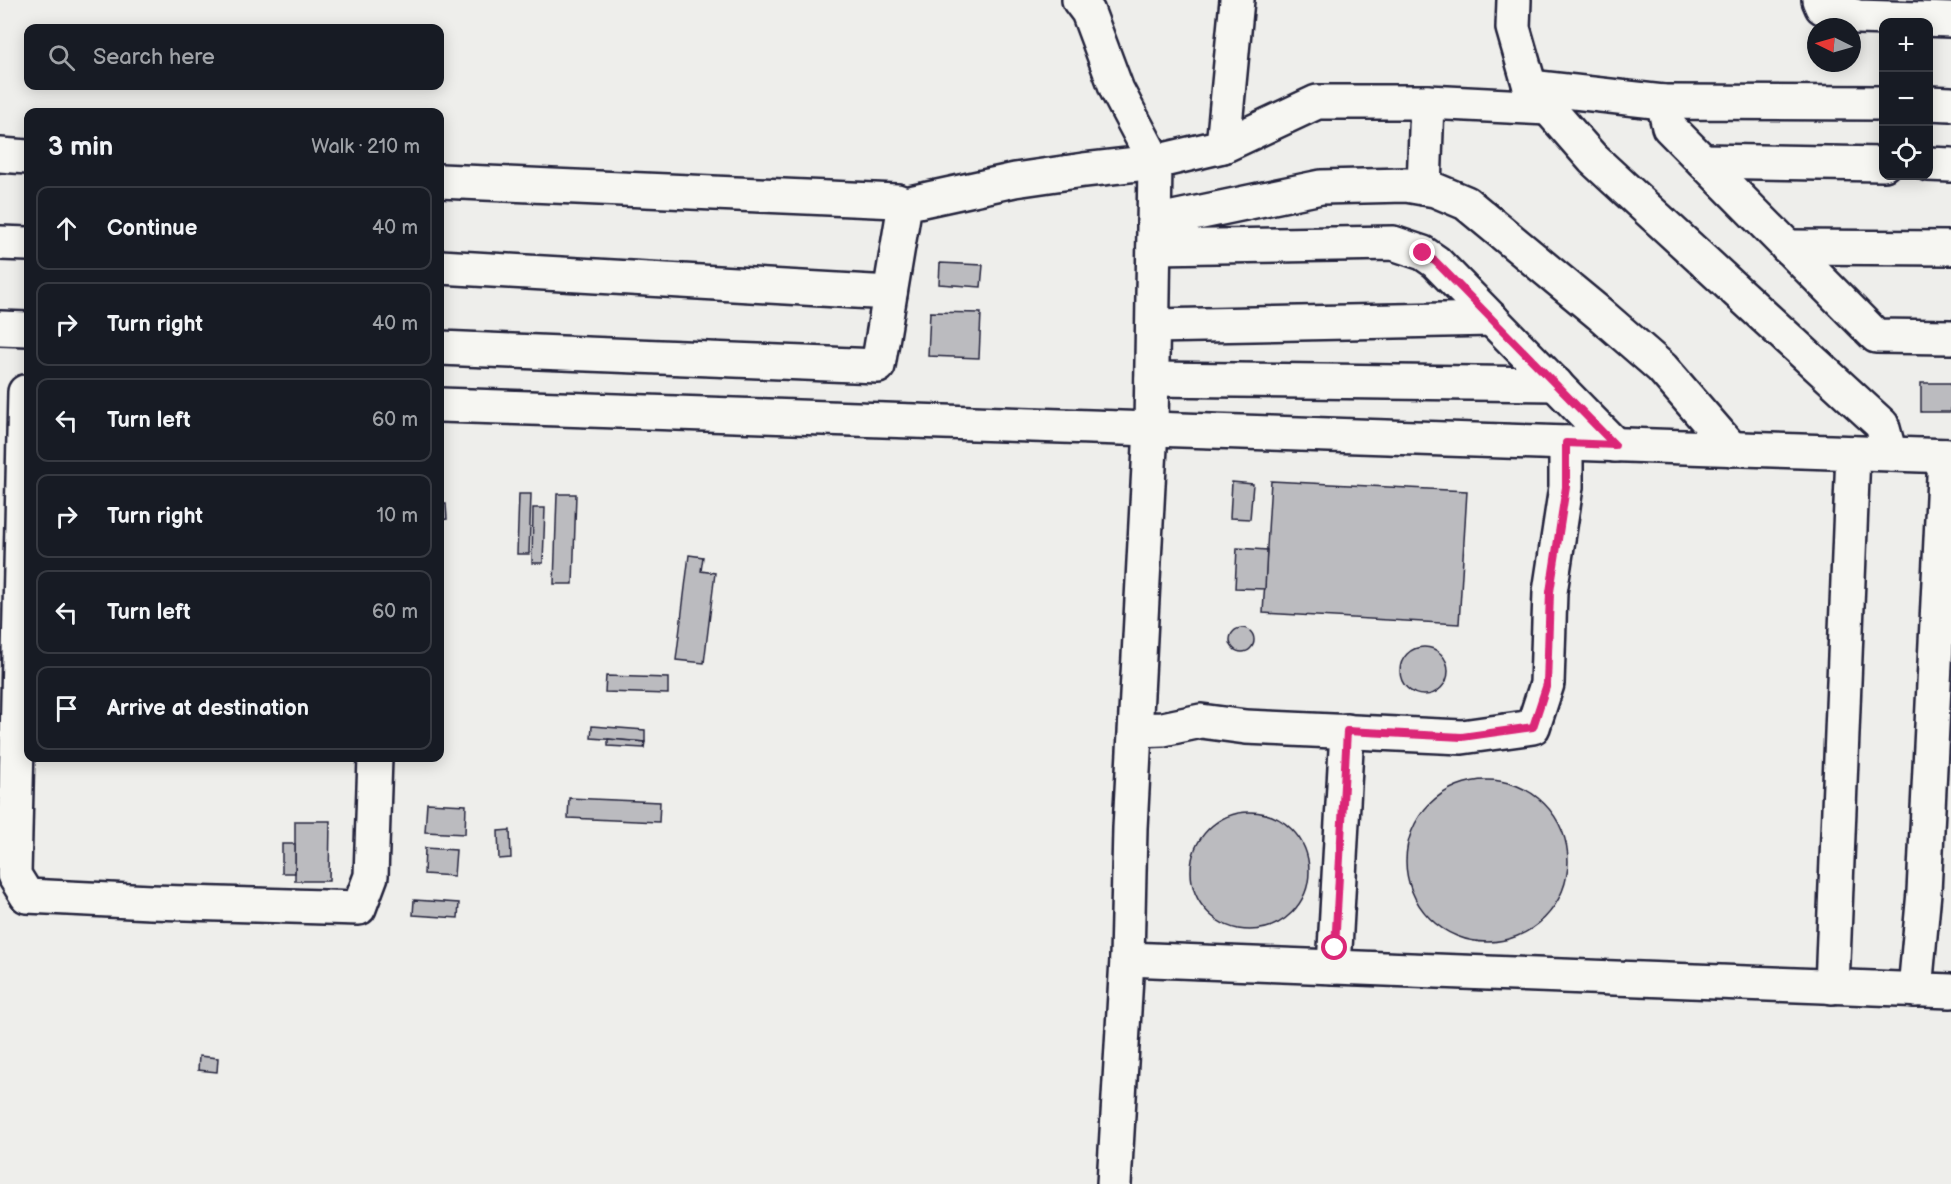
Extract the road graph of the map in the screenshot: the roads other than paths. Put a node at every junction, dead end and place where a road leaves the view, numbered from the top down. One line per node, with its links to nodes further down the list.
1 (1079, 0): 16 (street)
2 (1237, 0): 12 (street)
3 (1514, 0): 6 (street)
4 (1819, 0): 5 (street)
5 (1951, 20)
6 (1539, 98): 7 (street); 8 (street); 45 (street)
7 (1427, 102): 12 (street); 21 (street)
8 (1663, 102): 9 (street); 15 (street)
9 (1879, 103)
10 (1933, 104): 11 (street)
11 (1951, 104)
12 (1223, 146): 16 (street)
13 (0, 155): 14 (street)
14 (24, 157)
15 (1703, 161): 17 (street); 26 (street)
16 (1155, 162): 22 (street); 23 (street)
17 (1879, 164)
18 (1933, 164): 19 (street)
19 (1951, 165)
20 (444, 181): 22 (street)
21 (1424, 188): 23 (street); 43 (street)
22 (905, 204): 29 (street)
23 (1154, 234): 30 (street); 31 (street)
24 (0, 243): 25 (street)
25 (24, 244)
26 (1787, 247): 27 (street); 34 (street)
27 (1951, 248)
28 (444, 267): 29 (street)
29 (890, 293): 35 (street)
30 (1492, 319): 31 (street); 37 (street)
31 (1153, 326): 36 (street)
32 (0, 328): 33 (street)
33 (24, 329)
34 (1951, 337)
35 (444, 348)
36 (1152, 379): 37 (street); 40 (street)
37 (1556, 384): 42 (street)
38 (18, 392): 50 (street)
39 (444, 405): 40 (street)
40 (1151, 428): 41 (street); 47 (street)
41 (1566, 443): 42 (street); 48 (street)
42 (1615, 445): 43 (street)
43 (1732, 448): 44 (street)
44 (1853, 453): 45 (street); 53 (street)
45 (1890, 454): 46 (street)
46 (1948, 456): 54 (street)
47 (1136, 730): 48 (street); 51 (street)
48 (1347, 731): 52 (street)
49 (375, 762): 50 (street)
50 (8, 822)
51 (1127, 958): 52 (street); 56 (street)
52 (1334, 967): 53 (street)
53 (1832, 987): 54 (street)
54 (1915, 990): 55 (street)
55 (1951, 991)
56 (1114, 1184)

